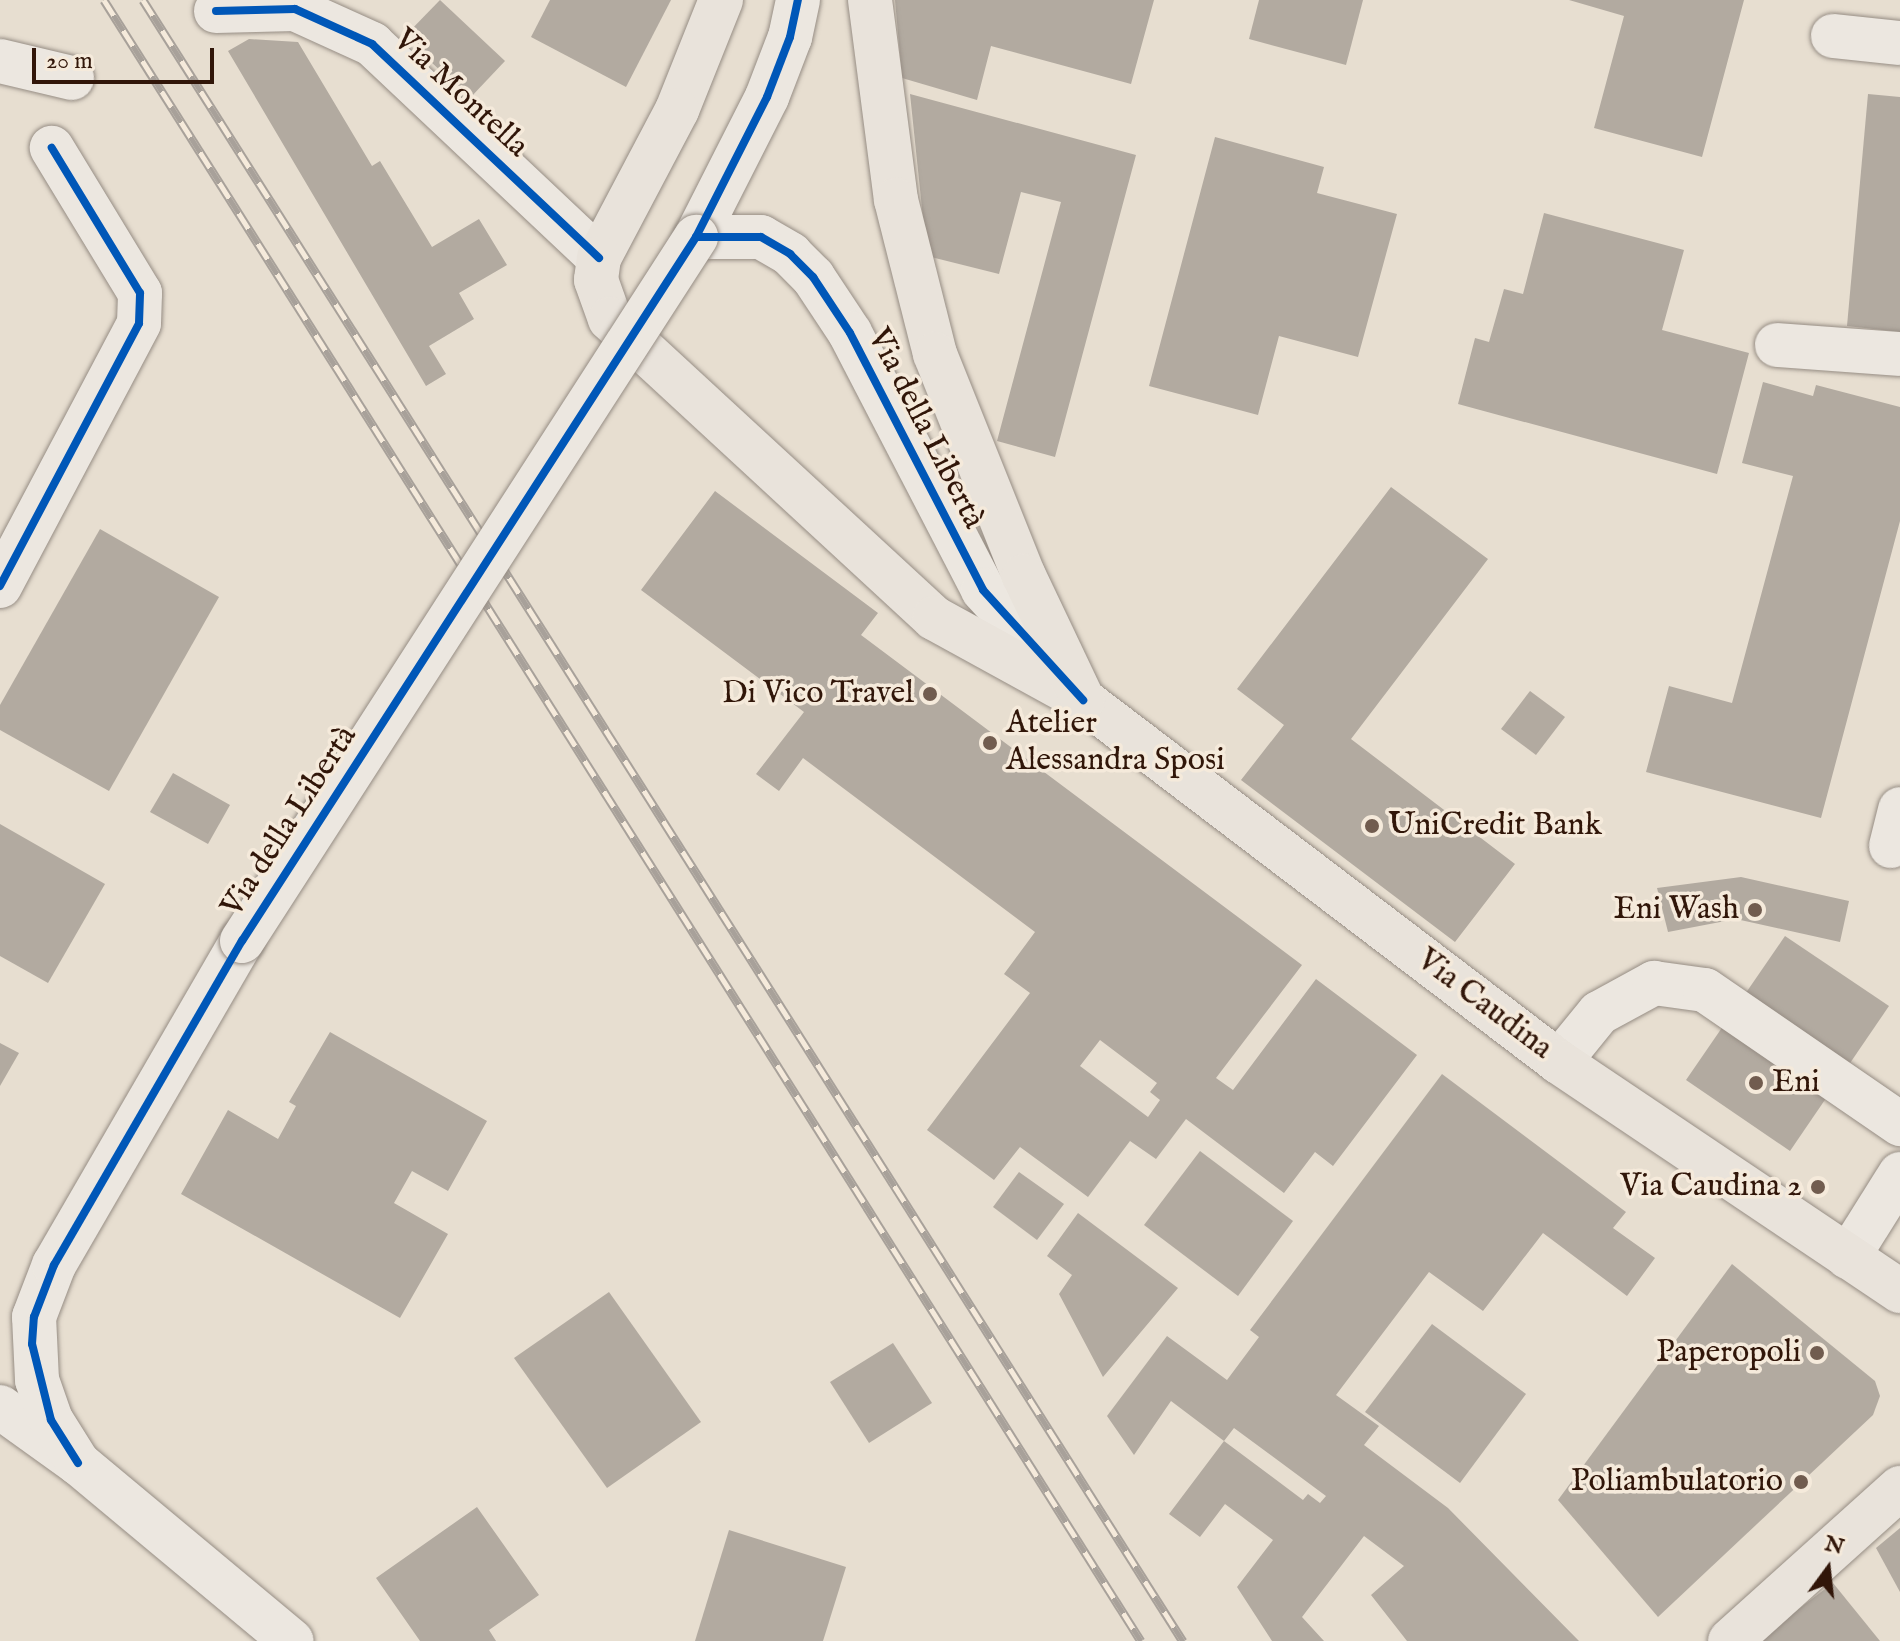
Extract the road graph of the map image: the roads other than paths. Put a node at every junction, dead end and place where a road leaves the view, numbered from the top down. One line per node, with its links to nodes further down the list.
1 (721, 0): 11 (main road)
2 (798, 0): 10 (street, Via della Libertà)
3 (870, 0): 15 (main road)
4 (216, 11): 11 (street, Via Montella)
5 (1833, 36): 6 (street)
6 (1900, 43)
7 (0, 61): 8 (street)
8 (72, 78)
9 (52, 148): 14 (street)
10 (696, 237): 15 (street, Via della Libertà); 20 (street, Via della Libertà, bridge)
11 (599, 258): 15 (main road, Via Caudina)
12 (1777, 345): 13 (street)
13 (1900, 354)
14 (0, 586)
15 (1083, 700): 16 (main road, Via Caudina)
16 (1559, 1062): 17 (street); 19 (main road, Via Caudina)
17 (1900, 1124)
18 (1900, 1174): 19 (street)
19 (1848, 1257): 21 (main road, Via Caudina)
20 (54, 1265): 22 (street, Via della Libertà); 24 (street, Via della Libertà)
21 (1900, 1291)
22 (0, 1316)
23 (0, 1407): 24 (street)
24 (78, 1463): 26 (street)
25 (1900, 1488): 27 (main road)
26 (292, 1641)
27 (1730, 1641)

